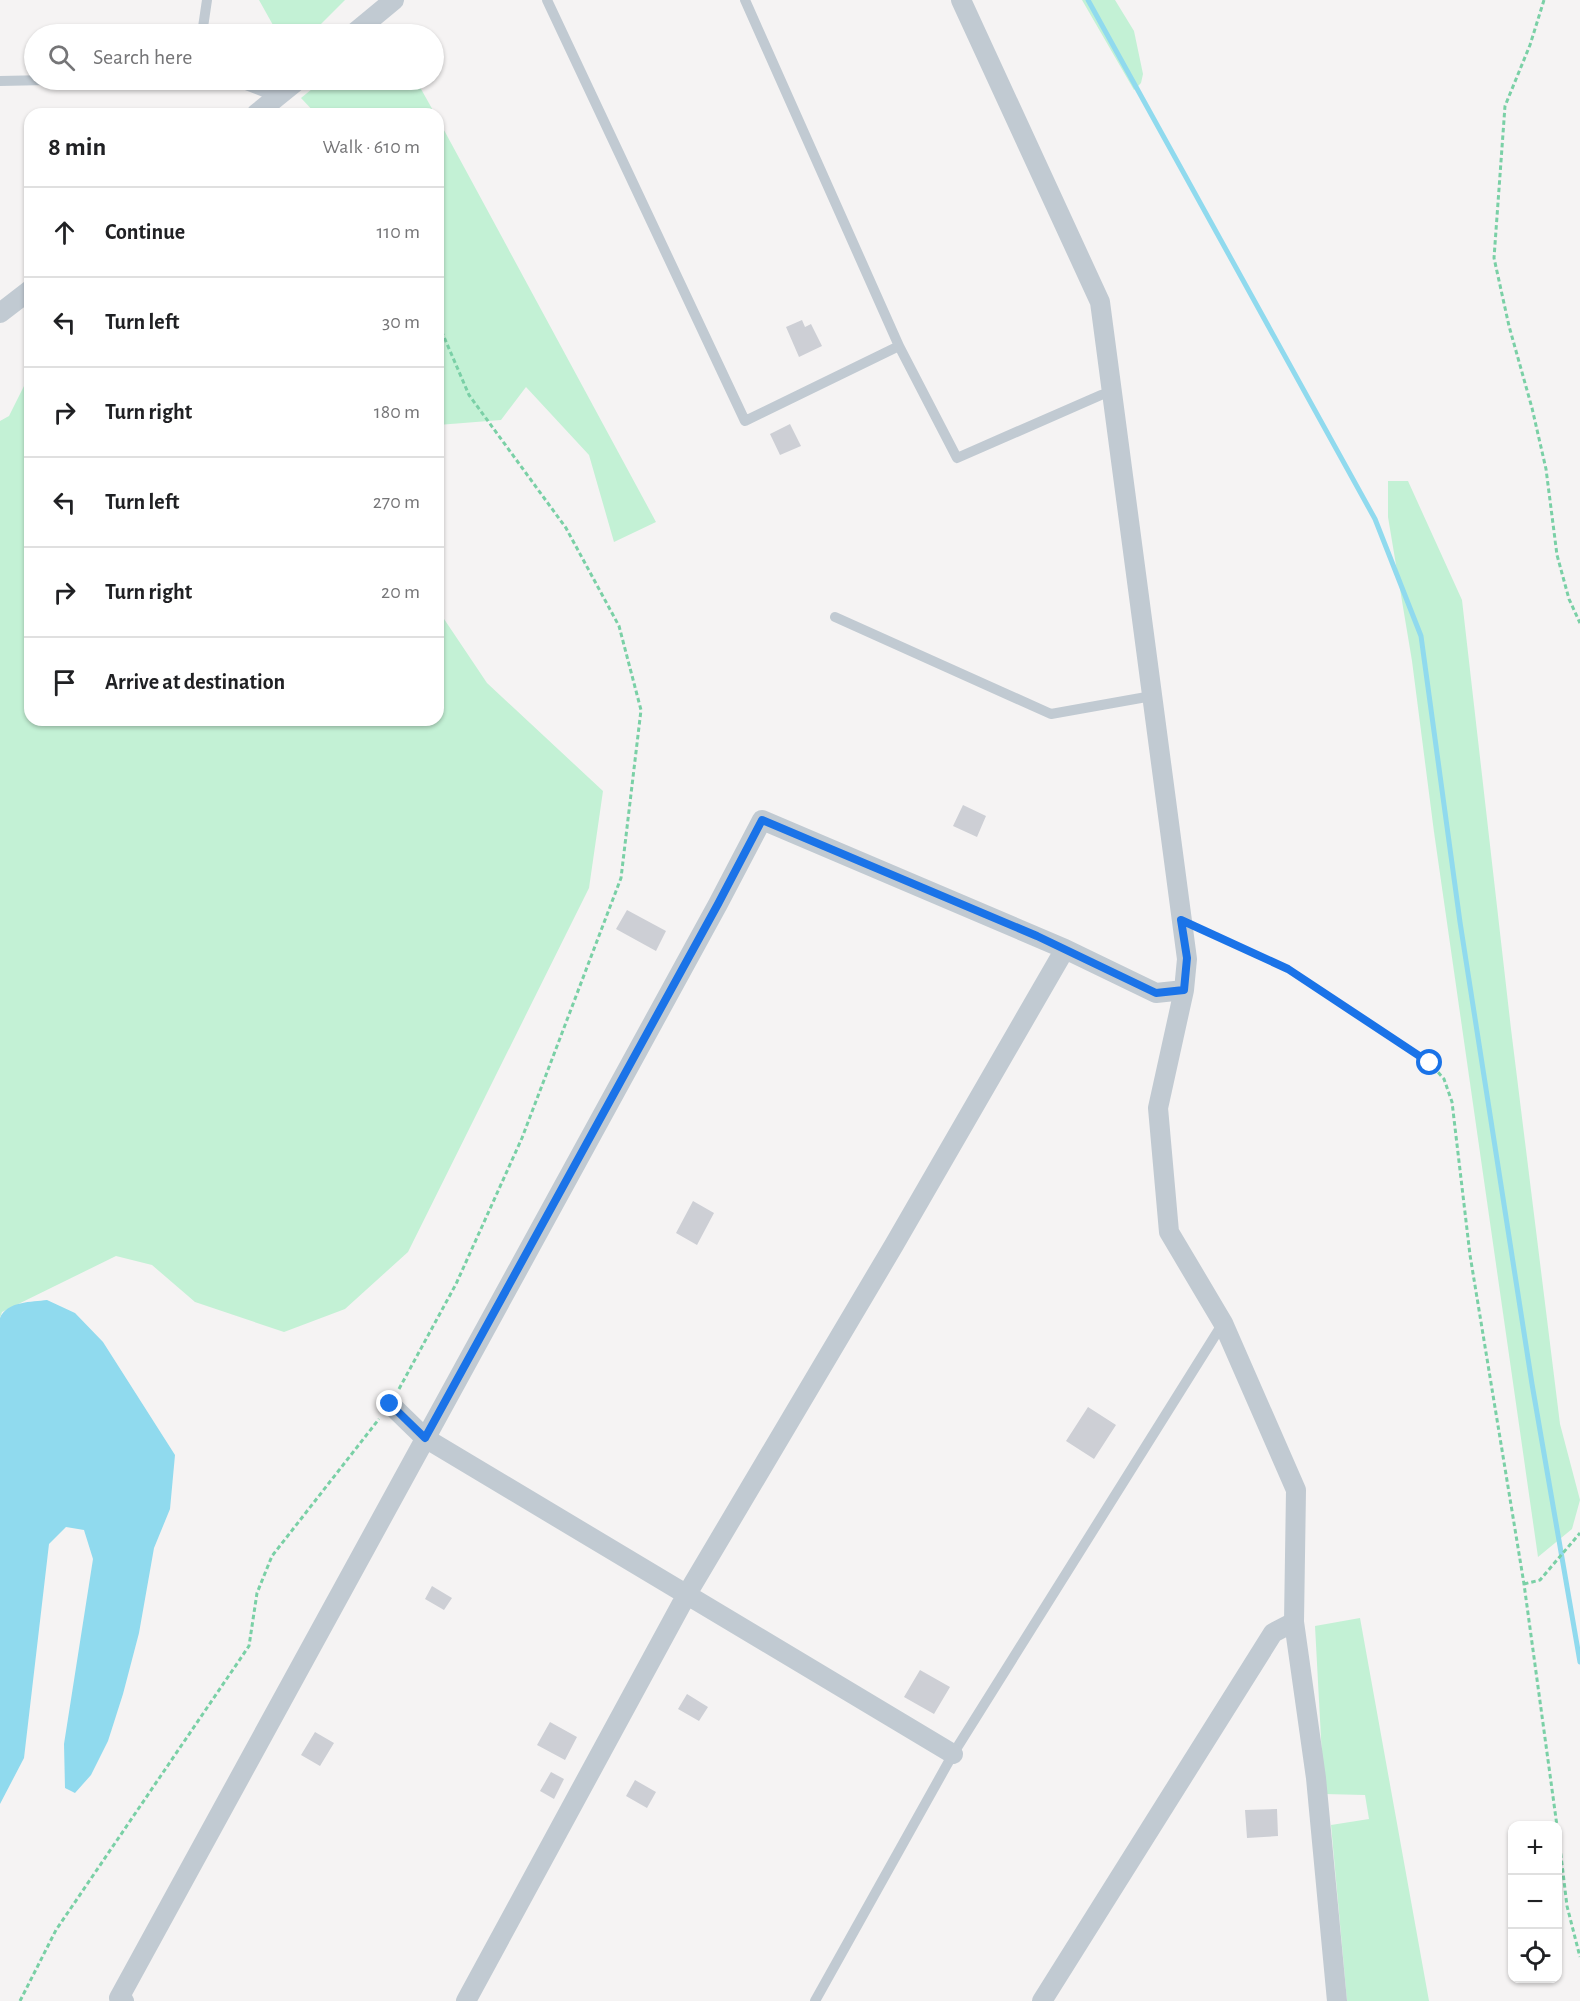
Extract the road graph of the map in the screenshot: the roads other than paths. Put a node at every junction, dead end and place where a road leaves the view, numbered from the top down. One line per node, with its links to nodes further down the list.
1 (207, 0): 6 (lane)
2 (394, 0): 7 (street)
3 (547, 0): 16 (lane)
4 (745, 0): 16 (lane)
5 (961, 0): 17 (street)
6 (203, 24)
7 (364, 24)
8 (24, 80): 9 (lane)
9 (0, 81)
10 (259, 90): 12 (lane)
11 (286, 90): 12 (street)
12 (277, 97): 13 (street)
13 (263, 108)
14 (24, 295): 15 (street)
15 (0, 314)
16 (899, 346): 17 (lane)
17 (1112, 392): 19 (street)
18 (835, 617): 19 (lane)
19 (1152, 696): 21 (street)
20 (1065, 949): 21 (street); 24 (street); 25 (street)
21 (1184, 990): 22 (street)
22 (1223, 1323): 26 (street); 27 (lane)
23 (390, 1404): 24 (street)
24 (425, 1438): 25 (street); 28 (street)
25 (687, 1594): 27 (street); 29 (street)
26 (1294, 1622): 31 (street); 32 (street)
27 (954, 1754): 30 (lane)
28 (124, 2001)
29 (466, 2001)
30 (815, 2001)
31 (1042, 2001)
32 (1337, 2001)

